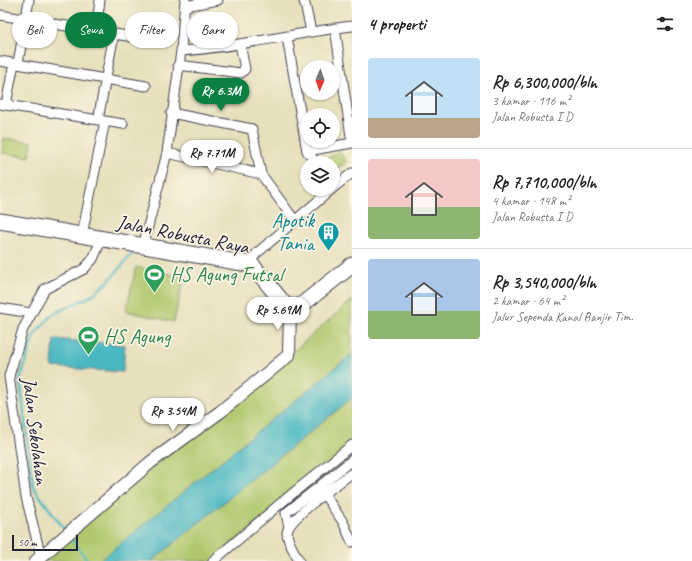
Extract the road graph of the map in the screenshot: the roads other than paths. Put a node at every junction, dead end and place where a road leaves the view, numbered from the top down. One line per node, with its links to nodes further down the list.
1 (29, 0): 6 (street)
2 (100, 0): 7 (street)
3 (218, 0): 5 (street)
4 (304, 0): 12 (street)
5 (185, 3): 17 (street)
6 (27, 12)
7 (98, 12)
8 (0, 15): 9 (street)
9 (12, 17)
10 (352, 26): 11 (street)
11 (335, 28): 12 (street); 27 (street)
12 (311, 31): 13 (street)
13 (287, 37): 14 (street); 28 (street)
14 (240, 44): 17 (street); 20 (street)
15 (19, 48): 19 (street)
16 (112, 48): 21 (street)
17 (181, 51): 20 (street)
18 (0, 60): 19 (street)
19 (16, 63): 21 (street); 23 (street)
20 (178, 65): 24 (street)
21 (106, 79): 22 (street); 25 (street)
22 (146, 86)
23 (3, 104): 25 (street)
24 (171, 113): 29 (street); 32 (street)
25 (101, 120): 26 (street); 37 (street)
26 (123, 124)
27 (352, 143): 28 (street)
28 (307, 151): 30 (street)
29 (167, 153): 32 (street); 39 (street)
30 (311, 156)
31 (352, 173): 33 (street)
32 (261, 174): 35 (street)
33 (340, 182)
34 (322, 196): 35 (street)
35 (294, 220): 40 (street)
36 (0, 221): 37 (main road, Jalan Robusta Raya)
37 (82, 235): 38 (main road, Jalan Robusta Raya)
38 (102, 238): 39 (main road, Jalan Robusta Raya); 44 (street, Jalan Sekolahan)
39 (139, 245): 40 (main road, Jalan Robusta Raya)
40 (248, 264): 42 (main road, Jalan Robusta Raya)
41 (352, 265): 42 (main road)
42 (290, 307): 51 (street)
43 (0, 308): 44 (street)
44 (31, 313): 51 (street, Jalan Sekolahan)
45 (352, 445): 52 (street)
46 (352, 460): 49 (street)
47 (352, 473): 48 (street)
48 (324, 494): 49 (street); 50 (street)
49 (289, 527): 53 (street)
50 (352, 542)
51 (39, 559)
52 (213, 561)
53 (299, 561)

